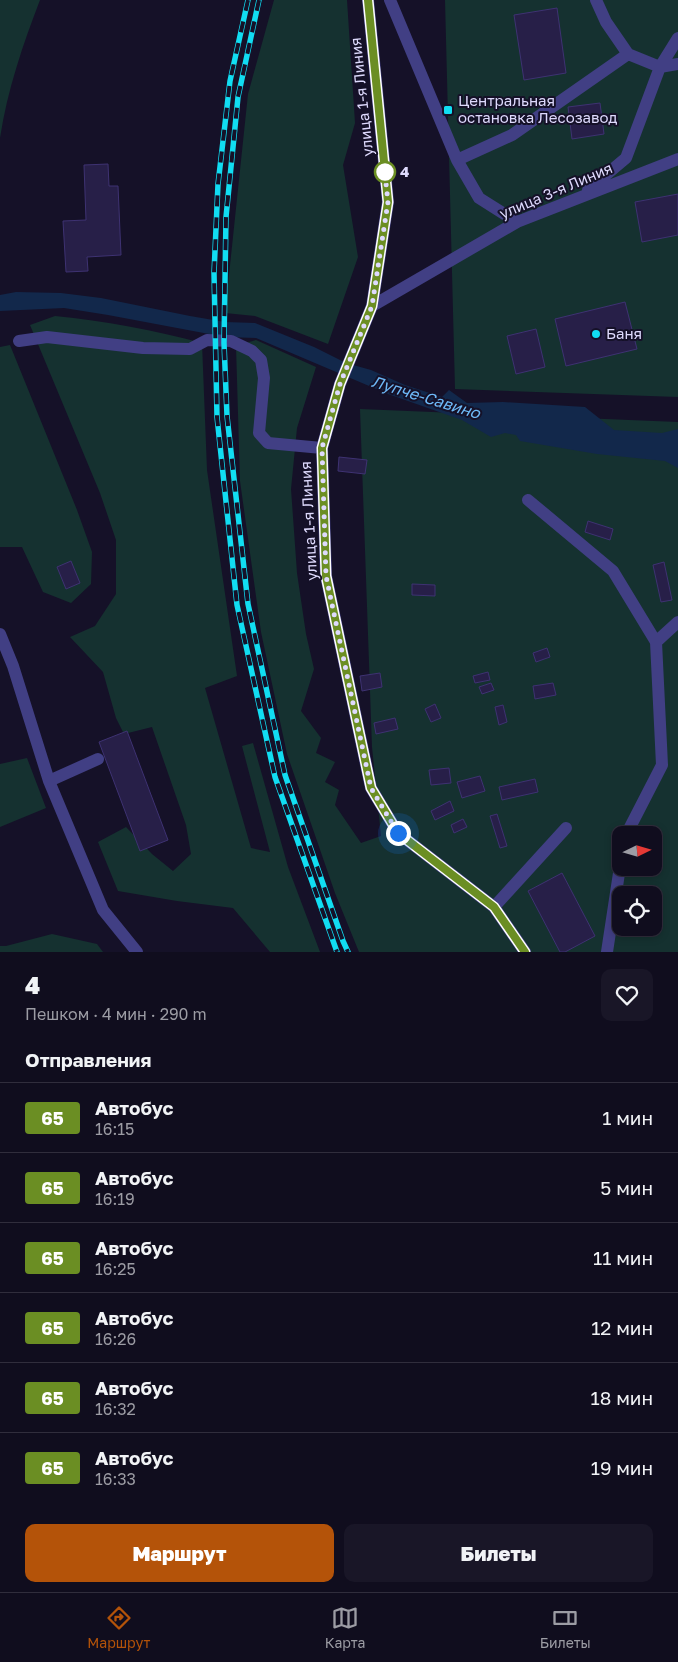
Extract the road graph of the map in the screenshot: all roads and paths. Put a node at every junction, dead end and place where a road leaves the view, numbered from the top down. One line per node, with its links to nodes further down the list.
1 (368, 0): 12 (street, улица 1-я Линия)
2 (390, 0): 9 (street)
3 (596, 0): 5 (street)
4 (678, 38): 7 (street)
5 (628, 54): 7 (street); 9 (street)
6 (678, 64): 7 (street)
7 (660, 67): 10 (street)
8 (678, 159): 10 (street, улица 3-я Линия)
9 (457, 160): 11 (street)
10 (581, 196): 11 (street, улица 3-я Линия)
11 (517, 222): 12 (street, улица 3-я Линия)
12 (372, 306): 14 (street, улица 1-я Линия)
13 (19, 342): 14 (street)
14 (322, 448): 24 (street, улица 1-я Линия)
15 (528, 500): 18 (street)
16 (678, 622): 18 (street)
17 (0, 634): 20 (street)
18 (656, 642): 21 (street)
19 (98, 759): 20 (street)
20 (49, 781): 25 (street)
21 (631, 826)
22 (566, 828): 24 (street)
23 (619, 876): 27 (street)
24 (494, 907): 26 (street, улица 1-я Линия)
25 (137, 952)
26 (525, 952)
27 (607, 952)

